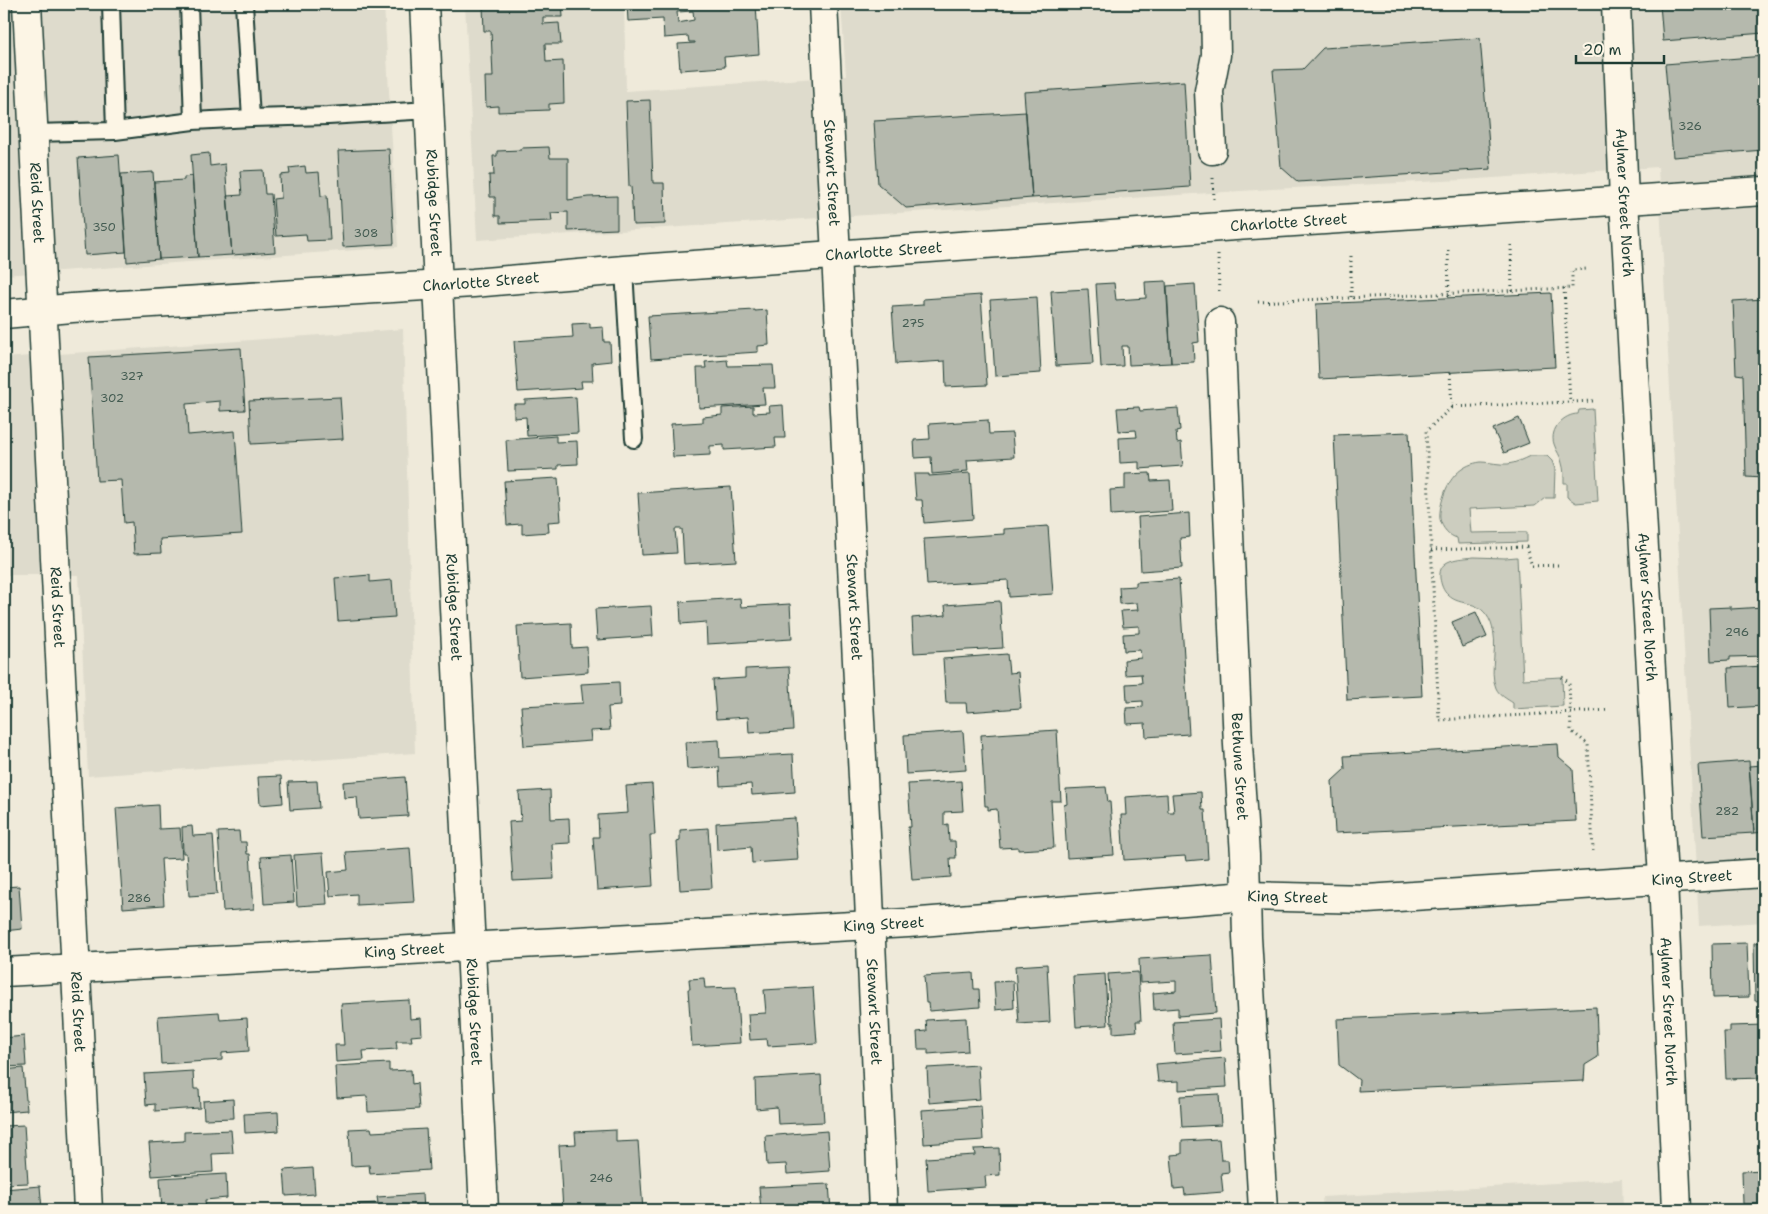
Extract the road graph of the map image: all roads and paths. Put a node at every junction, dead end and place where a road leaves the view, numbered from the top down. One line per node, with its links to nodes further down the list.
1 (27, 4): 13 (street, Reid Street)
2 (111, 4): 12 (lane)
3 (189, 4): 11 (lane)
4 (244, 4): 10 (lane)
5 (424, 4): 9 (street, Rubidge Street)
6 (823, 4): 19 (street, Stewart Street)
7 (1215, 4): 14 (street)
8 (1616, 4): 16 (street, Aylmer Street North)
9 (430, 110): 10 (lane); 23 (street, Rubidge Street)
10 (251, 118): 11 (lane)
11 (193, 121): 12 (lane)
12 (114, 131): 13 (lane)
13 (33, 132): 29 (street, Reid Street)
14 (1212, 150)
15 (1764, 191): 16 (street, Charlotte Street)
16 (1624, 200): 19 (street, Charlotte Street); 44 (street, Aylmer Street North)
17 (1511, 245): 25 (path)
18 (1448, 250): 26 (path)
19 (836, 256): 22 (street, Charlotte Street); 46 (street, Stewart Street)
20 (1351, 256): 27 (path)
21 (1587, 269): 24 (path)
22 (624, 270): 23 (street, Charlotte Street); 36 (lane)
23 (437, 285): 29 (street, Charlotte Street); 47 (street, Rubidge Street)
24 (1564, 288): 25 (path); 34 (path)
25 (1512, 291): 26 (path)
26 (1449, 296): 27 (path)
27 (1351, 298): 28 (path)
28 (1258, 302)
29 (43, 311): 30 (street, Charlotte Street); 48 (street, Reid Street)
30 (4, 314)
31 (1220, 322): 45 (street, Bethune Street)
32 (1450, 373): 35 (path)
33 (1594, 401): 34 (path)
34 (1570, 402): 35 (path)
35 (1452, 407): 37 (path)
36 (634, 439)
37 (1431, 550): 38 (path); 41 (path)
38 (1558, 565)
39 (1562, 677): 41 (path)
40 (1609, 710): 41 (path)
41 (1570, 712): 42 (path)
42 (1593, 851)
43 (1764, 873): 44 (street, King Street)
44 (1663, 879): 45 (street, King Street); 54 (street, Aylmer Street North)
45 (1247, 896): 46 (street, King Street); 53 (street, Bethune Street)
46 (871, 925): 47 (street, King Street); 52 (street, Stewart Street)
47 (470, 947): 48 (street, King Street); 51 (street, Rubidge Street)
48 (76, 968): 49 (street, King Street); 50 (street, Reid Street)
49 (4, 972)
50 (88, 1210)
51 (484, 1210)
52 (884, 1210)
53 (1262, 1210)
54 (1677, 1210)

